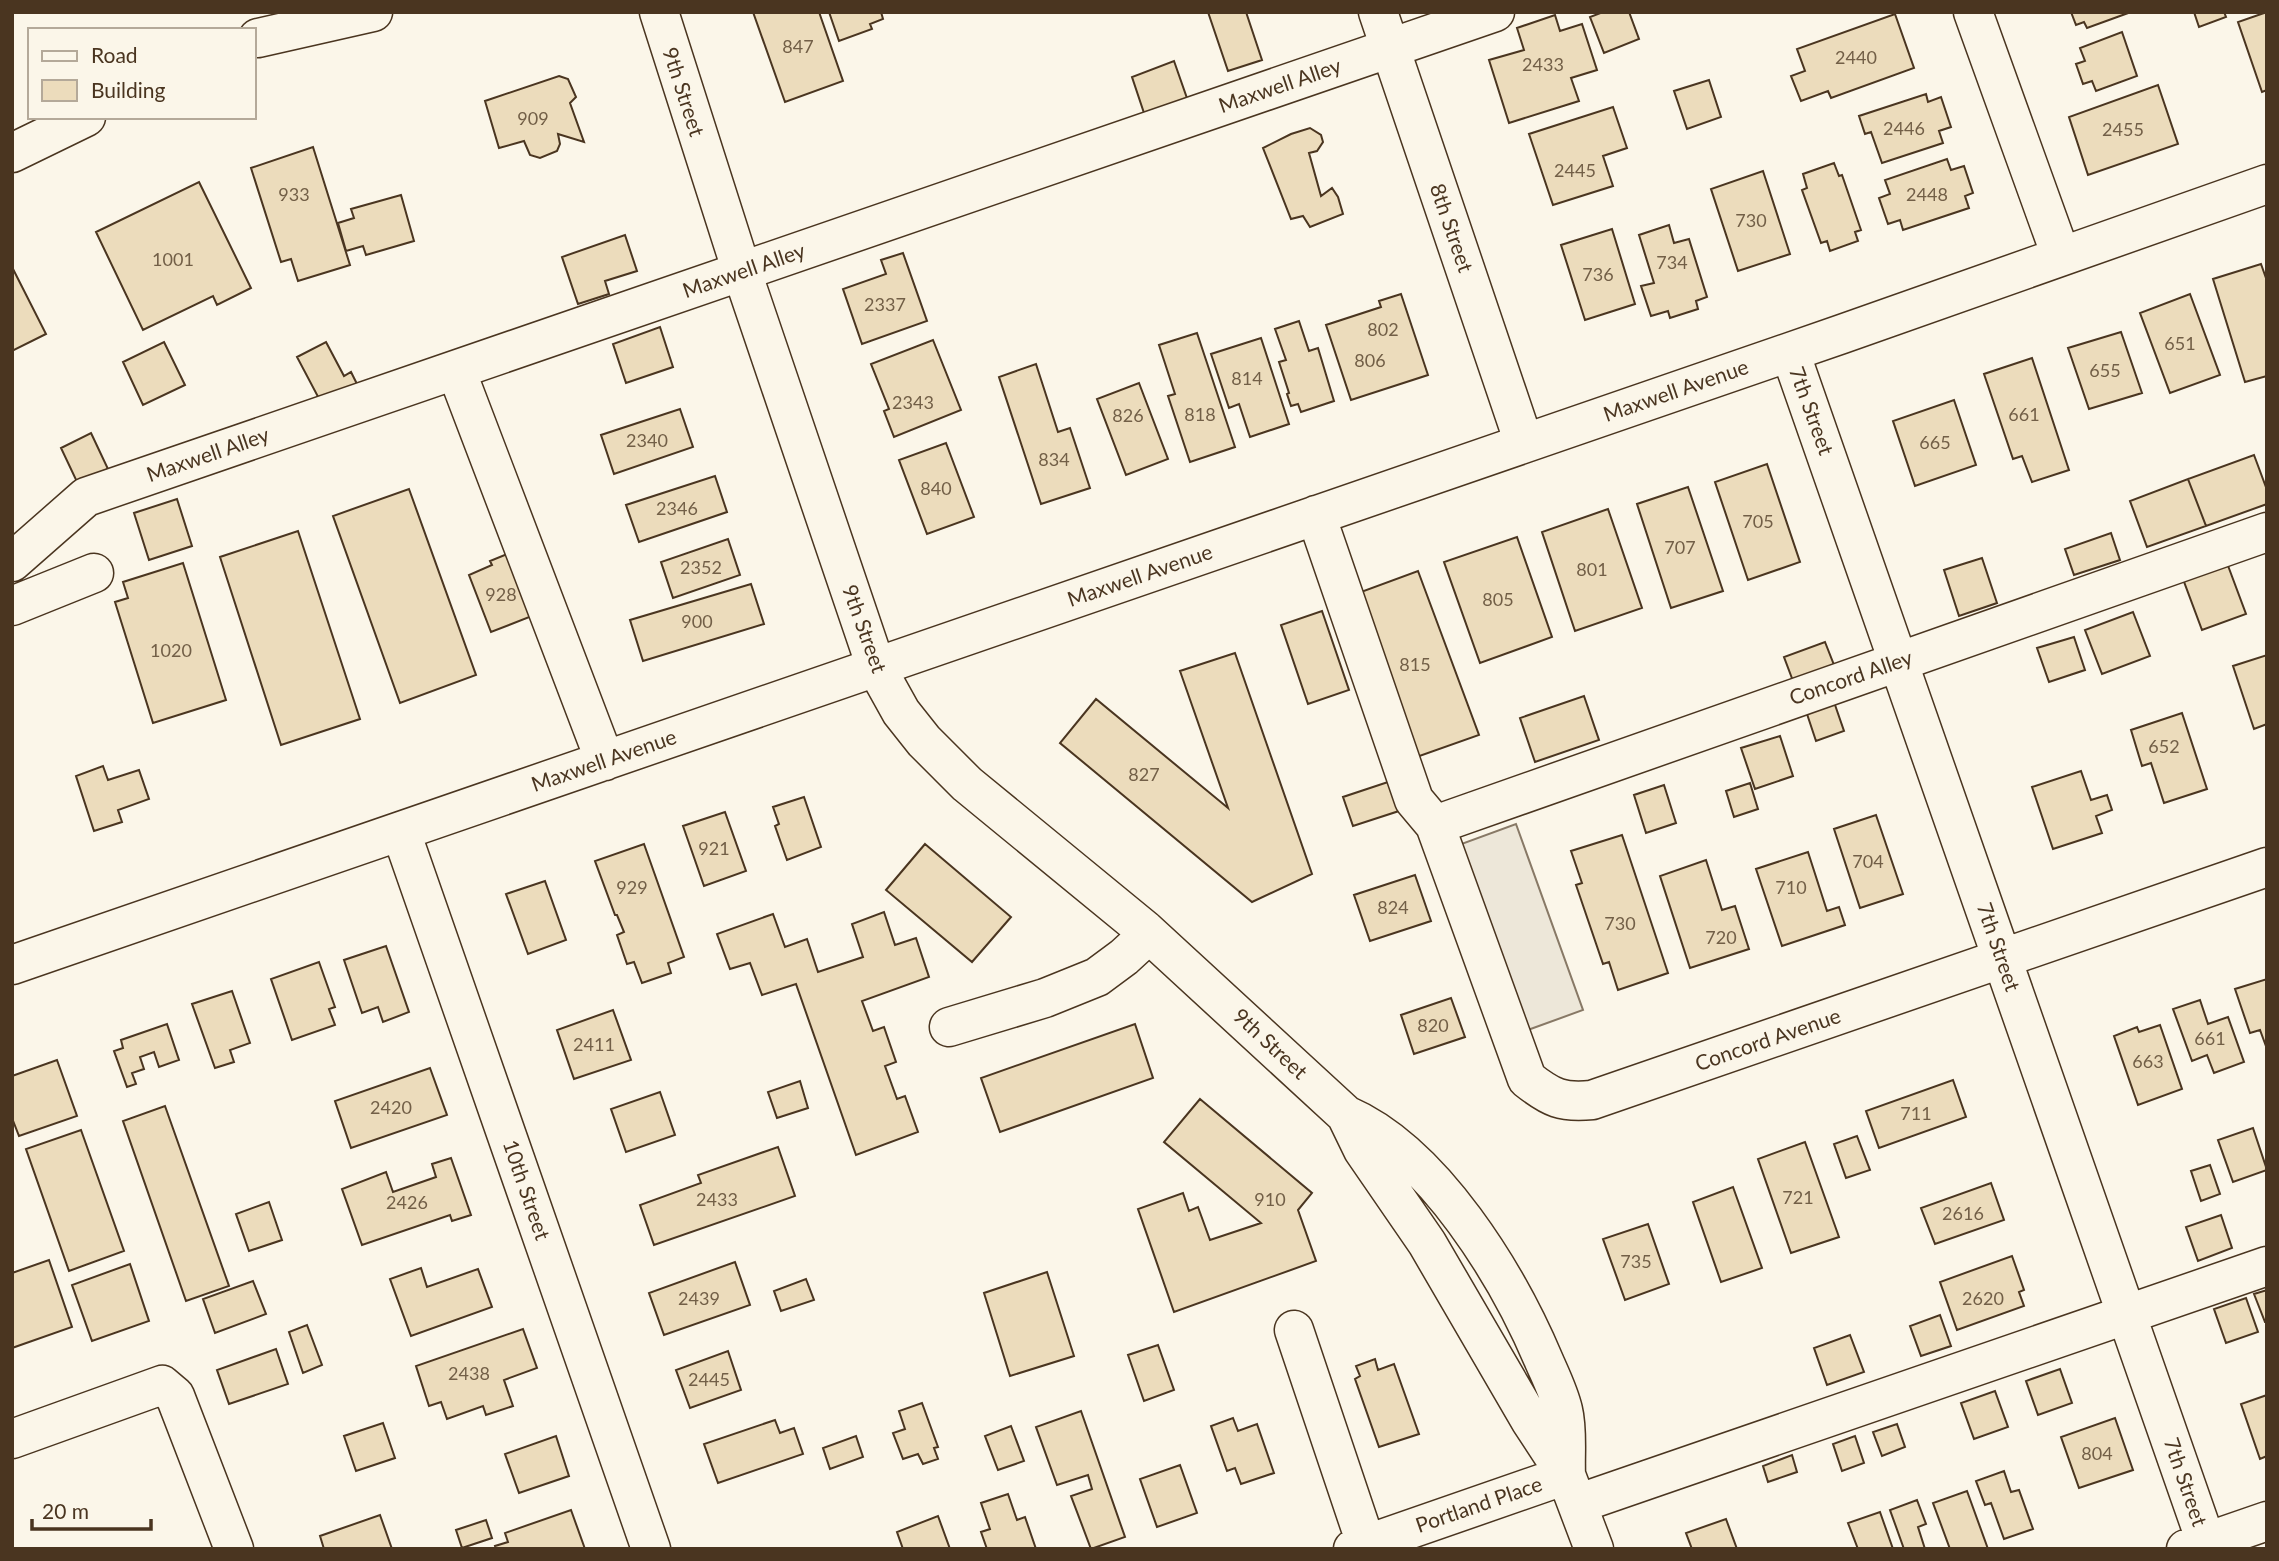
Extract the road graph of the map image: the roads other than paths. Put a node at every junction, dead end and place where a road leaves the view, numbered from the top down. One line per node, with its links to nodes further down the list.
1 (298, 12): 7 (street)
2 (373, 12): 7 (street)
3 (659, 12): 13 (street, 9th Street)
4 (1378, 12): 8 (street, 8th Street)
5 (1495, 12): 8 (street, Maxwell Alley)
6 (1973, 12): 12 (street)
7 (256, 39)
8 (1391, 48): 13 (street, Maxwell Alley); 16 (street, 8th Street)
9 (82, 119): 10 (street)
10 (12, 153)
11 (2267, 184): 12 (street, Maxwell Avenue)
12 (2061, 256): 14 (street, Maxwell Avenue)
13 (741, 272): 15 (street, Maxwell Alley); 23 (street, 9th Street)
14 (1790, 352): 16 (street, Maxwell Avenue); 22 (street, 7th Street)
15 (456, 370): 19 (street, Maxwell Alley); 24 (street)
16 (1524, 443): 17 (street, Maxwell Avenue)
17 (1316, 515): 23 (street, Maxwell Avenue); 25 (street, Concord Avenue)
18 (2267, 532): 22 (street, Concord Alley)
19 (12, 562)
20 (94, 573): 21 (street)
21 (12, 606)
22 (1901, 661): 25 (street, Concord Alley); 29 (street, 7th Street)
23 (876, 667): 24 (street, Maxwell Avenue); 28 (street, 9th Street)
24 (605, 761): 26 (street, Maxwell Avenue)
25 (1435, 825): 29 (street, Concord Avenue)
26 (401, 832): 30 (street, Maxwell Avenue); 41 (street, 10th Street)
27 (2267, 867): 29 (street, Concord Avenue)
28 (1149, 933): 31 (street); 36 (street, 9th Street)
29 (2001, 959): 33 (street, 7th Street)
30 (12, 965)
31 (949, 1027)
32 (2267, 1266): 33 (street, Portland Place)
33 (2126, 1315): 36 (street, Portland Place); 38 (street, 7th Street)
34 (1294, 1330): 39 (street)
35 (12, 1439): 40 (street)
36 (1571, 1489): 39 (street, Portland Place); 42 (street, 9th Street)
37 (2267, 1521): 38 (street)
38 (2196, 1545)
39 (1359, 1547)
40 (234, 1549)
41 (651, 1549)
42 (1594, 1549)

